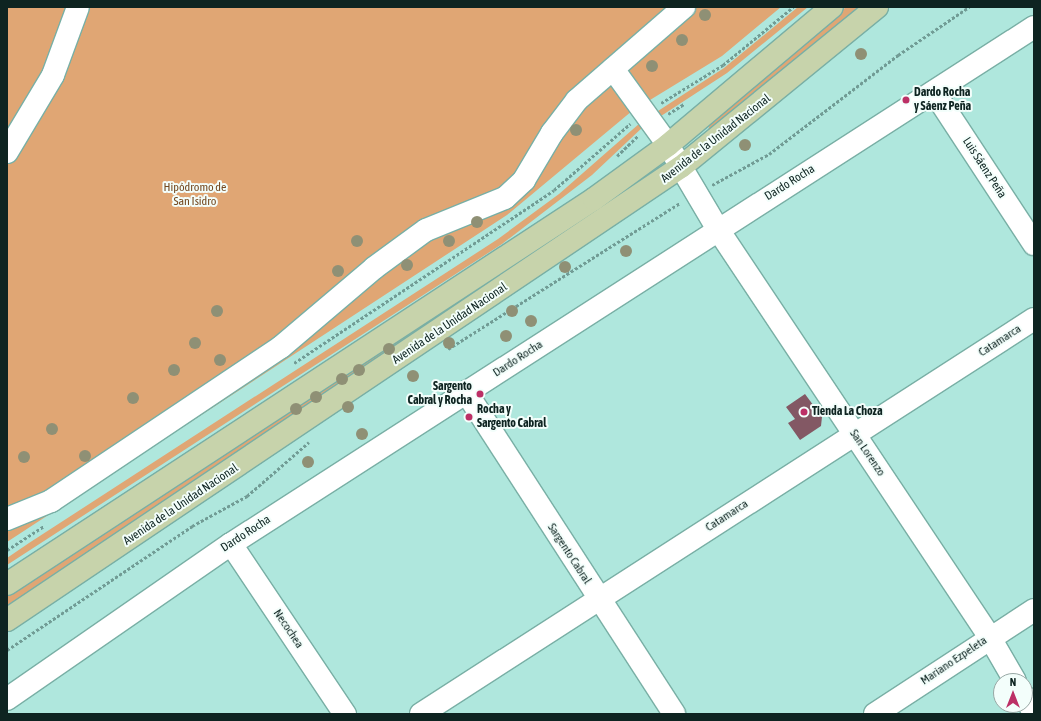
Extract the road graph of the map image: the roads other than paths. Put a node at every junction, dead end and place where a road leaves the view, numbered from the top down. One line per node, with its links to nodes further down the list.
1 (78, 7): 9 (street)
2 (684, 7): 6 (street)
3 (832, 7): 8 (main road, Avenida de la Unidad Nacional)
4 (877, 7): 10 (main road, Avenida de la Unidad Nacional)
5 (1034, 27): 7 (street, Dardo Rocha)
6 (612, 69): 8 (street, San Lorenzo); 16 (street)
7 (934, 92): 11 (street, Dardo Rocha); 12 (street, Luis Sáenz Peña)
8 (668, 145): 10 (street, San Lorenzo); 18 (main road, Avenida de la Unidad Nacional)
9 (7, 152)
10 (681, 167): 11 (street, San Lorenzo); 21 (main road, Avenida de la Unidad Nacional)
11 (717, 228): 14 (street, Dardo Rocha); 15 (street, San Lorenzo)
12 (1034, 244)
13 (1034, 319): 15 (street, Catamarca)
14 (466, 392): 17 (street, Dardo Rocha); 19 (street, Sargento Cabral)
15 (854, 434): 19 (street, Catamarca); 22 (street, San Lorenzo)
16 (7, 519)
17 (231, 544): 24 (street, Dardo Rocha); 25 (street, Necochea)
18 (7, 584)
19 (599, 600): 26 (street, Catamarca); 27 (street, Sargento Cabral)
20 (1034, 610): 22 (street, Mariano Ezpeleta)
21 (7, 620)
22 (989, 636): 23 (street, San Lorenzo); 28 (street, Mariano Ezpeleta)
23 (1010, 673)
24 (7, 699)
25 (345, 714)
26 (421, 714)
27 (674, 714)
28 (875, 714)

